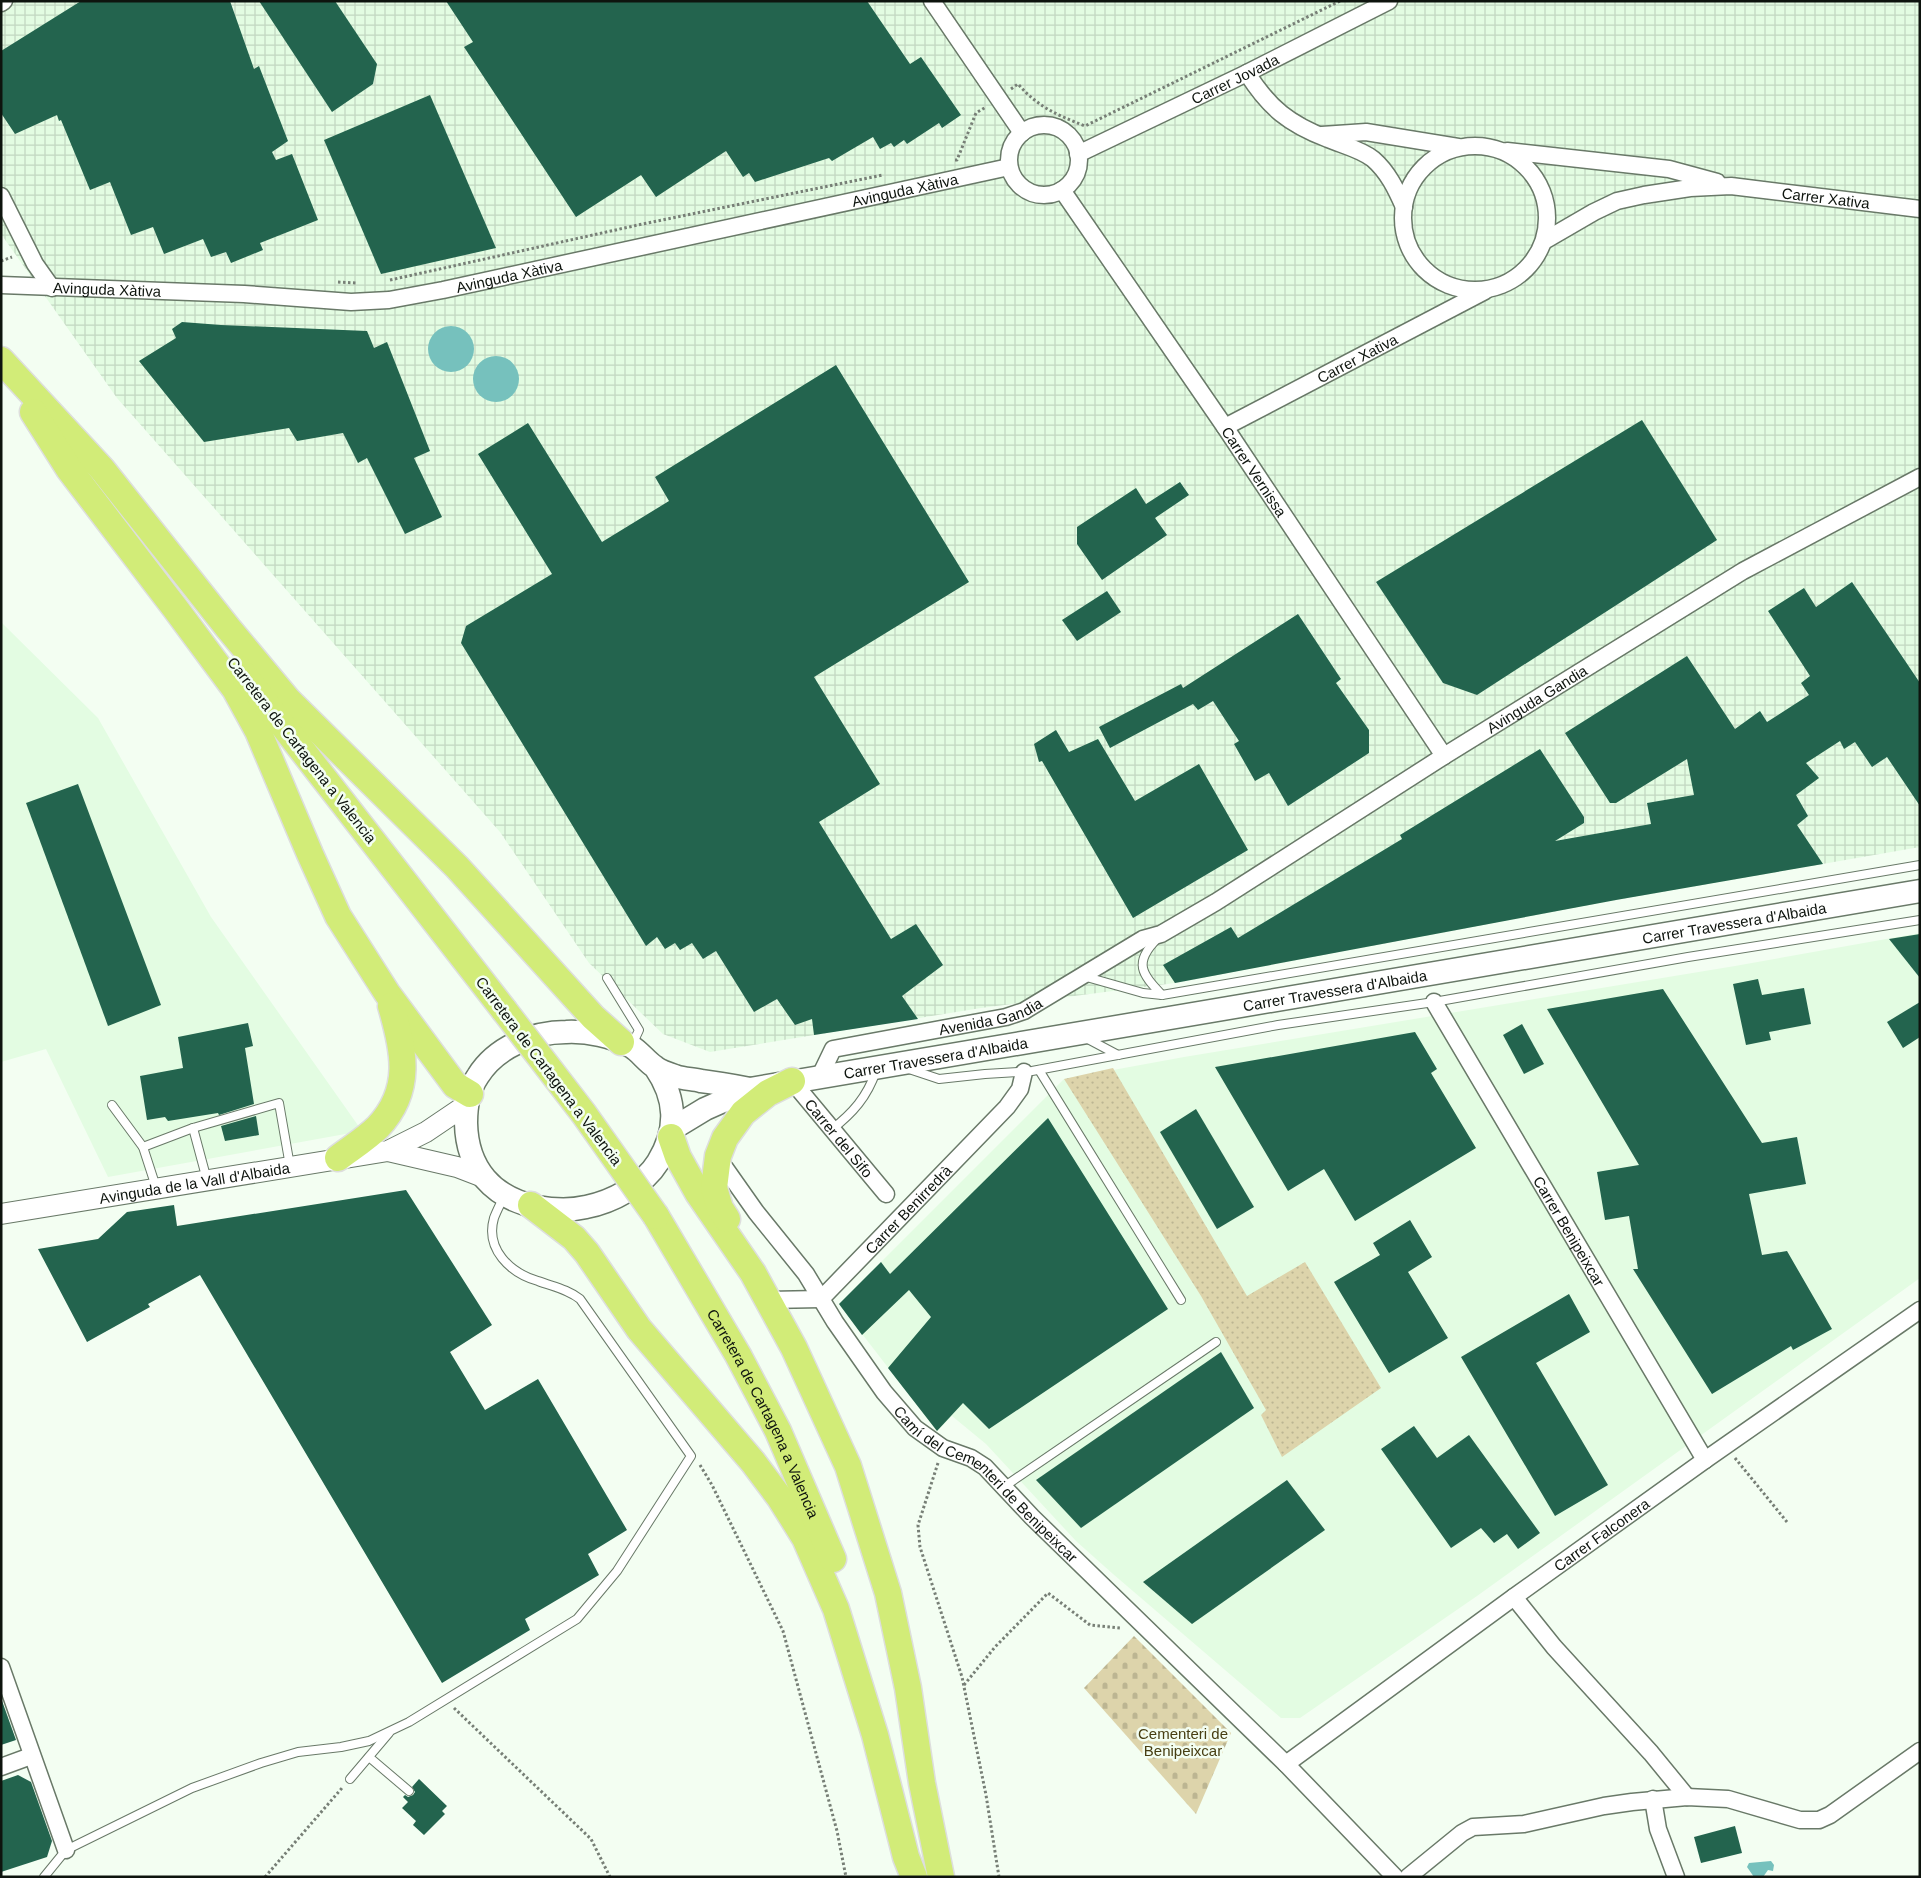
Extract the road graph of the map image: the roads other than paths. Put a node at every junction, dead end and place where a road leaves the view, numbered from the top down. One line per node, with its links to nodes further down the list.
1 (932, 1): 4 (street)
2 (1389, 1): 3 (street, Carrer Jovada)
3 (1246, 73): 5 (street); 8 (street, Carrer Jovada)
4 (1022, 133): 8 (street); 9 (street)
5 (1317, 135): 6 (street); 13 (street)
6 (1461, 147): 7 (street); 13 (street)
7 (1500, 151): 10 (street, Carrer Xativa); 15 (street)
8 (1078, 154): 11 (street)
9 (1009, 167): 11 (street); 17 (street, Avinguda Xàtiva)
10 (1731, 186): 14 (street, Carrer Xativa); 15 (street, Carrer Xativa)
11 (1062, 190): 20 (street, Carrer Vernissa)
12 (1, 196): 17 (street)
13 (1404, 207): 18 (street)
14 (1920, 209)
15 (1544, 241): 18 (street)
16 (1, 285): 17 (street, Avinguda Xàtiva)
17 (52, 288)
18 (1489, 289): 20 (street, Carrer Xativa)
19 (1, 360): 29 (highway); 33 (highway); 81 (highway, Carretera de Cartagena a Valencia, bridge)
20 (1225, 427): 22 (street, Carrer Vernissa)
21 (1920, 477): 22 (street, Avinguda Gandia)
22 (1444, 756): 26 (street, Avinguda Gandia)
23 (1920, 865): 30 (lane)
24 (1920, 891): 32 (main road, Carrer Travessera d'Albaida)
25 (1920, 920): 31 (lane)
26 (1161, 934): 27 (street, Avenida Gandia); 30 (lane)
27 (1081, 976): 30 (lane); 38 (street, Avenida Gandia)
28 (607, 978): 33 (lane)
29 (387, 994): 41 (highway); 48 (highway)
30 (1162, 996)
31 (1434, 1002): 34 (lane); 64 (street, Carrer Benipeixcar)
32 (1078, 1033): 34 (lane); 35 (main road, Carrer Travessera d'Albaida)
33 (626, 1044): 36 (main road); 41 (main road)
34 (1118, 1055): 37 (lane)
35 (886, 1065): 37 (lane); 38 (main road, Carrer Travessera d'Albaida); 44 (lane)
36 (655, 1067): 40 (main road, Carrer Travessera d'Albaida); 45 (main road)
37 (1032, 1071): 59 (street, Carrer Benirredrà); 61 (lane)
38 (820, 1076): 39 (main road, Carrer Travessera d'Albaida)
39 (792, 1081): 40 (main road, Carrer Travessera d'Albaida); 44 (street, Carrer del Sifo); 58 (highway)
40 (750, 1089): 45 (main road, Carrer Travessera d'Albaida)
41 (468, 1099): 47 (street, Avinguda de la Vall d'Albaida); 51 (main road)
42 (112, 1105): 46 (lane)
43 (193, 1128): 46 (lane); 49 (lane); 52 (lane)
44 (831, 1130): 54 (street, Carrer del Sifo)
45 (672, 1133): 56 (main road); 58 (highway)
46 (143, 1146): 53 (lane)
47 (388, 1150): 48 (street, Avinguda de la Vall d'Albaida); 51 (street, Avinguda de la Vall d'Albaida)
48 (338, 1158): 49 (street, Avinguda de la Vall d'Albaida)
49 (290, 1166): 52 (street, Avinguda de la Vall d'Albaida)
50 (725, 1168): 59 (street, Camí del Cementeri de Benipeixcar)
51 (483, 1177): 55 (main road)
52 (207, 1180): 53 (street, Avinguda de la Vall d'Albaida)
53 (157, 1189): 57 (street, Avinguda de la Vall d'Albaida)
54 (886, 1194)
55 (504, 1195): 56 (main road); 68 (lane)
56 (531, 1205): 80 (highway)
57 (1, 1214)
58 (753, 1274): 60 (highway)
59 (822, 1299): 60 (street); 65 (street, Camí del Cementeri de Benipeixcar)
60 (768, 1300): 82 (highway)
61 (1181, 1300)
62 (1920, 1310): 64 (street, Carrer Falconera)
63 (1216, 1342): 65 (lane)
64 (1705, 1460): 66 (street, Carrer Falconera)
65 (1005, 1486): 72 (street, Camí del Cementeri de Benipeixcar)
66 (1514, 1597): 72 (street, Carrer Falconera); 76 (street)
67 (1, 1667): 70 (street)
68 (393, 1729): 71 (lane); 78 (lane)
69 (1920, 1751): 76 (street)
70 (32, 1756): 73 (street); 78 (street)
71 (369, 1757): 74 (lane); 75 (lane)
72 (1286, 1764): 83 (street, Camí del Cementeri de Benipeixcar)
73 (1, 1767)
74 (350, 1779)
75 (408, 1791)
76 (1687, 1797): 77 (street)
77 (1653, 1799): 84 (street); 85 (street)
78 (66, 1850): 79 (lane)
79 (44, 1877)
80 (914, 1877)
81 (924, 1877)
82 (941, 1877)
83 (1395, 1877)
84 (1408, 1877)
85 (1676, 1877)

